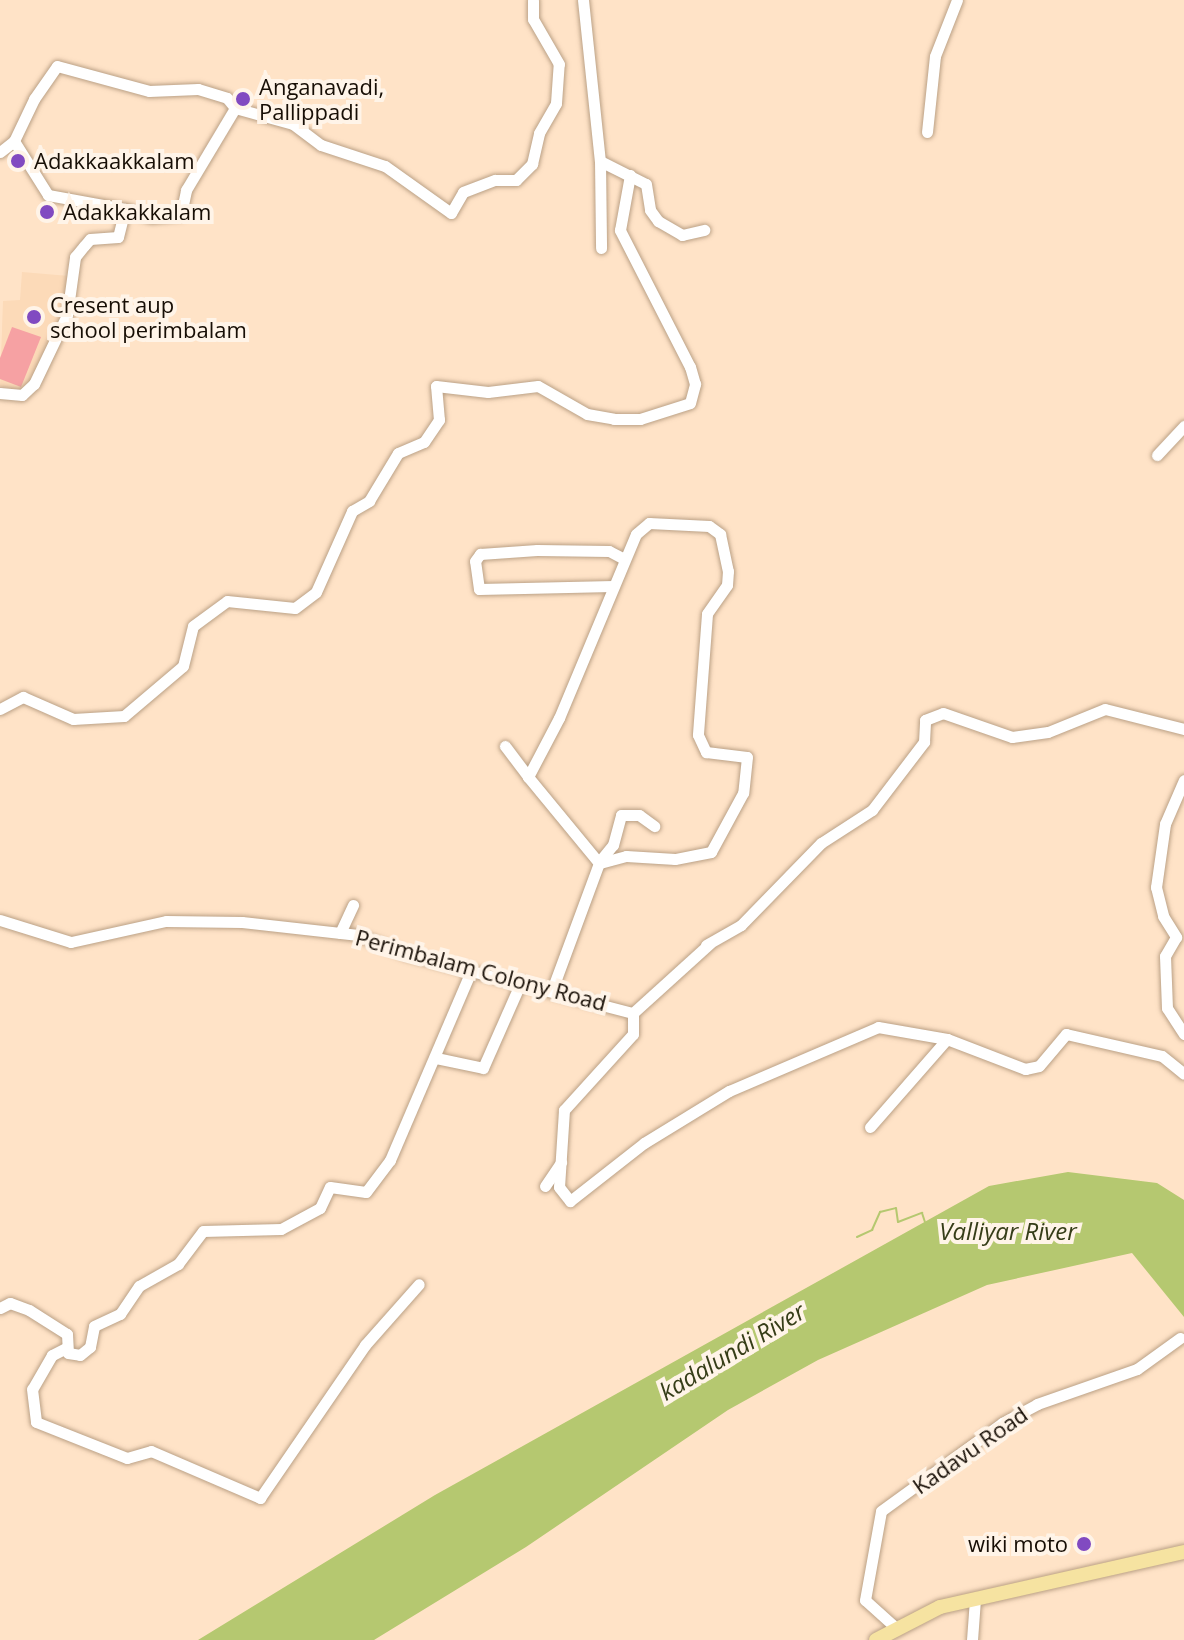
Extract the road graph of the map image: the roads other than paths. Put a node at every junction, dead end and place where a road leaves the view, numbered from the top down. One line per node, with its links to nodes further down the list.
1 (533, 0): 4 (street)
2 (583, 0): 8 (street)
3 (957, 0): 5 (street)
4 (235, 108): 6 (street); 10 (street)
5 (927, 132)
6 (14, 141): 7 (street); 10 (street)
7 (0, 152)
8 (600, 161): 9 (street); 12 (street)
9 (630, 175): 11 (street); 18 (street)
10 (125, 209): 13 (street)
11 (704, 230)
12 (601, 248)
13 (0, 393)
14 (1184, 426): 15 (street)
15 (1157, 455)
16 (624, 559): 17 (street); 17 (street); 24 (street)
17 (613, 586): 21 (street)
18 (0, 709)
19 (1184, 729): 31 (street)
20 (505, 746): 21 (street)
21 (528, 777): 24 (street)
22 (1184, 780): 32 (street)
23 (654, 826): 24 (street)
24 (599, 863): 30 (street)
25 (353, 905): 27 (street)
26 (0, 920): 27 (street, Perimbalam Colony Road)
27 (340, 933): 28 (street, Perimbalam Colony Road)
28 (471, 971): 29 (street, Perimbalam Colony Road); 34 (street)
29 (521, 982): 30 (street, Perimbalam Colony Road); 34 (street)
30 (552, 990): 31 (street, Perimbalam Colony Road)
31 (633, 1013): 37 (street, Perimbalam Colony Road)
32 (1184, 1034)
33 (947, 1039): 35 (street, Perimbalam Colony Road); 36 (street); 37 (street, Perimbalam Colony Road)
34 (436, 1058): 42 (street)
35 (1184, 1074)
36 (870, 1127)
37 (561, 1162): 38 (street)
38 (545, 1186)
39 (419, 1284): 42 (street)
40 (0, 1308): 42 (street)
41 (1180, 1338): 45 (street, Kadavu Road)
42 (66, 1348)
43 (1184, 1552): 44 (main road)
44 (975, 1599): 45 (main road); 47 (street)
45 (895, 1627): 46 (main road)
46 (876, 1640)
47 (972, 1640)

